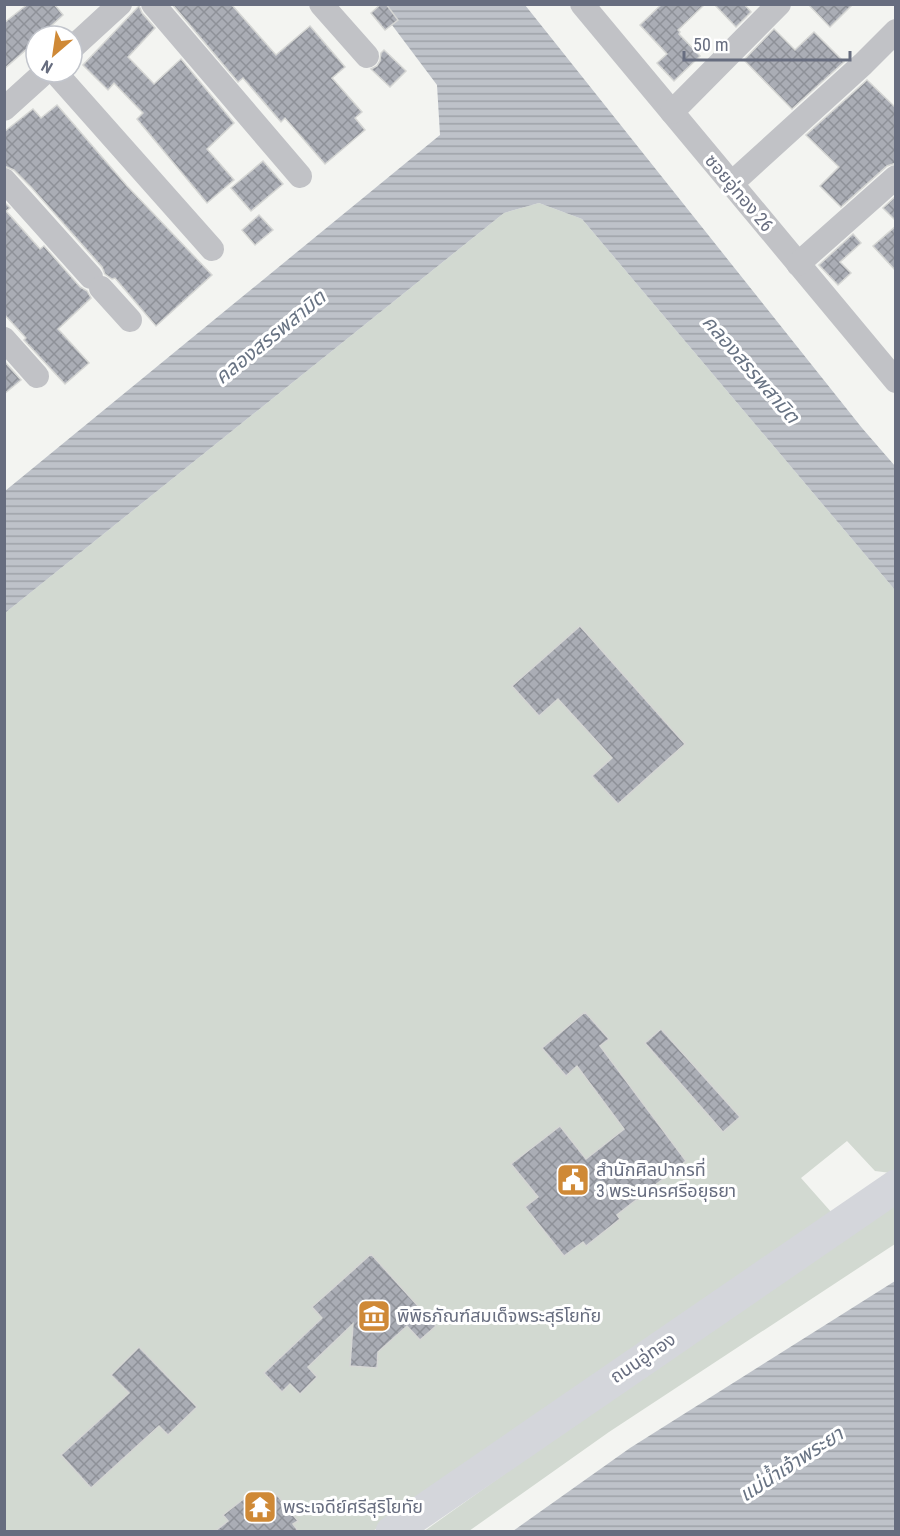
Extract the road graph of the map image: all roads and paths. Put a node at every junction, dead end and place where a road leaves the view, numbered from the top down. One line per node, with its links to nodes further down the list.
1 (120, 4): 7 (street)
2 (153, 4): 13 (street)
3 (321, 4): 8 (street)
4 (582, 4): 12 (street, ซอยอู่ทอง 26)
5 (779, 4): 12 (street)
6 (896, 31): 16 (street)
7 (84, 37)
8 (367, 56)
9 (31, 84): 11 (street)
10 (66, 84): 17 (street)
11 (4, 108)
12 (672, 112): 16 (street, ซอยอู่ทอง 26)
13 (300, 176)
14 (896, 177): 18 (street)
15 (4, 180): 19 (street)
16 (731, 184): 18 (street, ซอยอู่ทอง 26)
17 (212, 249)
18 (798, 264): 22 (street, ซอยอู่ทอง 26)
19 (129, 320)
20 (4, 339): 21 (street)
21 (37, 376)
22 (896, 381)
23 (896, 1186): 24 (main road, ถนนอู่ทอง)
24 (392, 1532)

